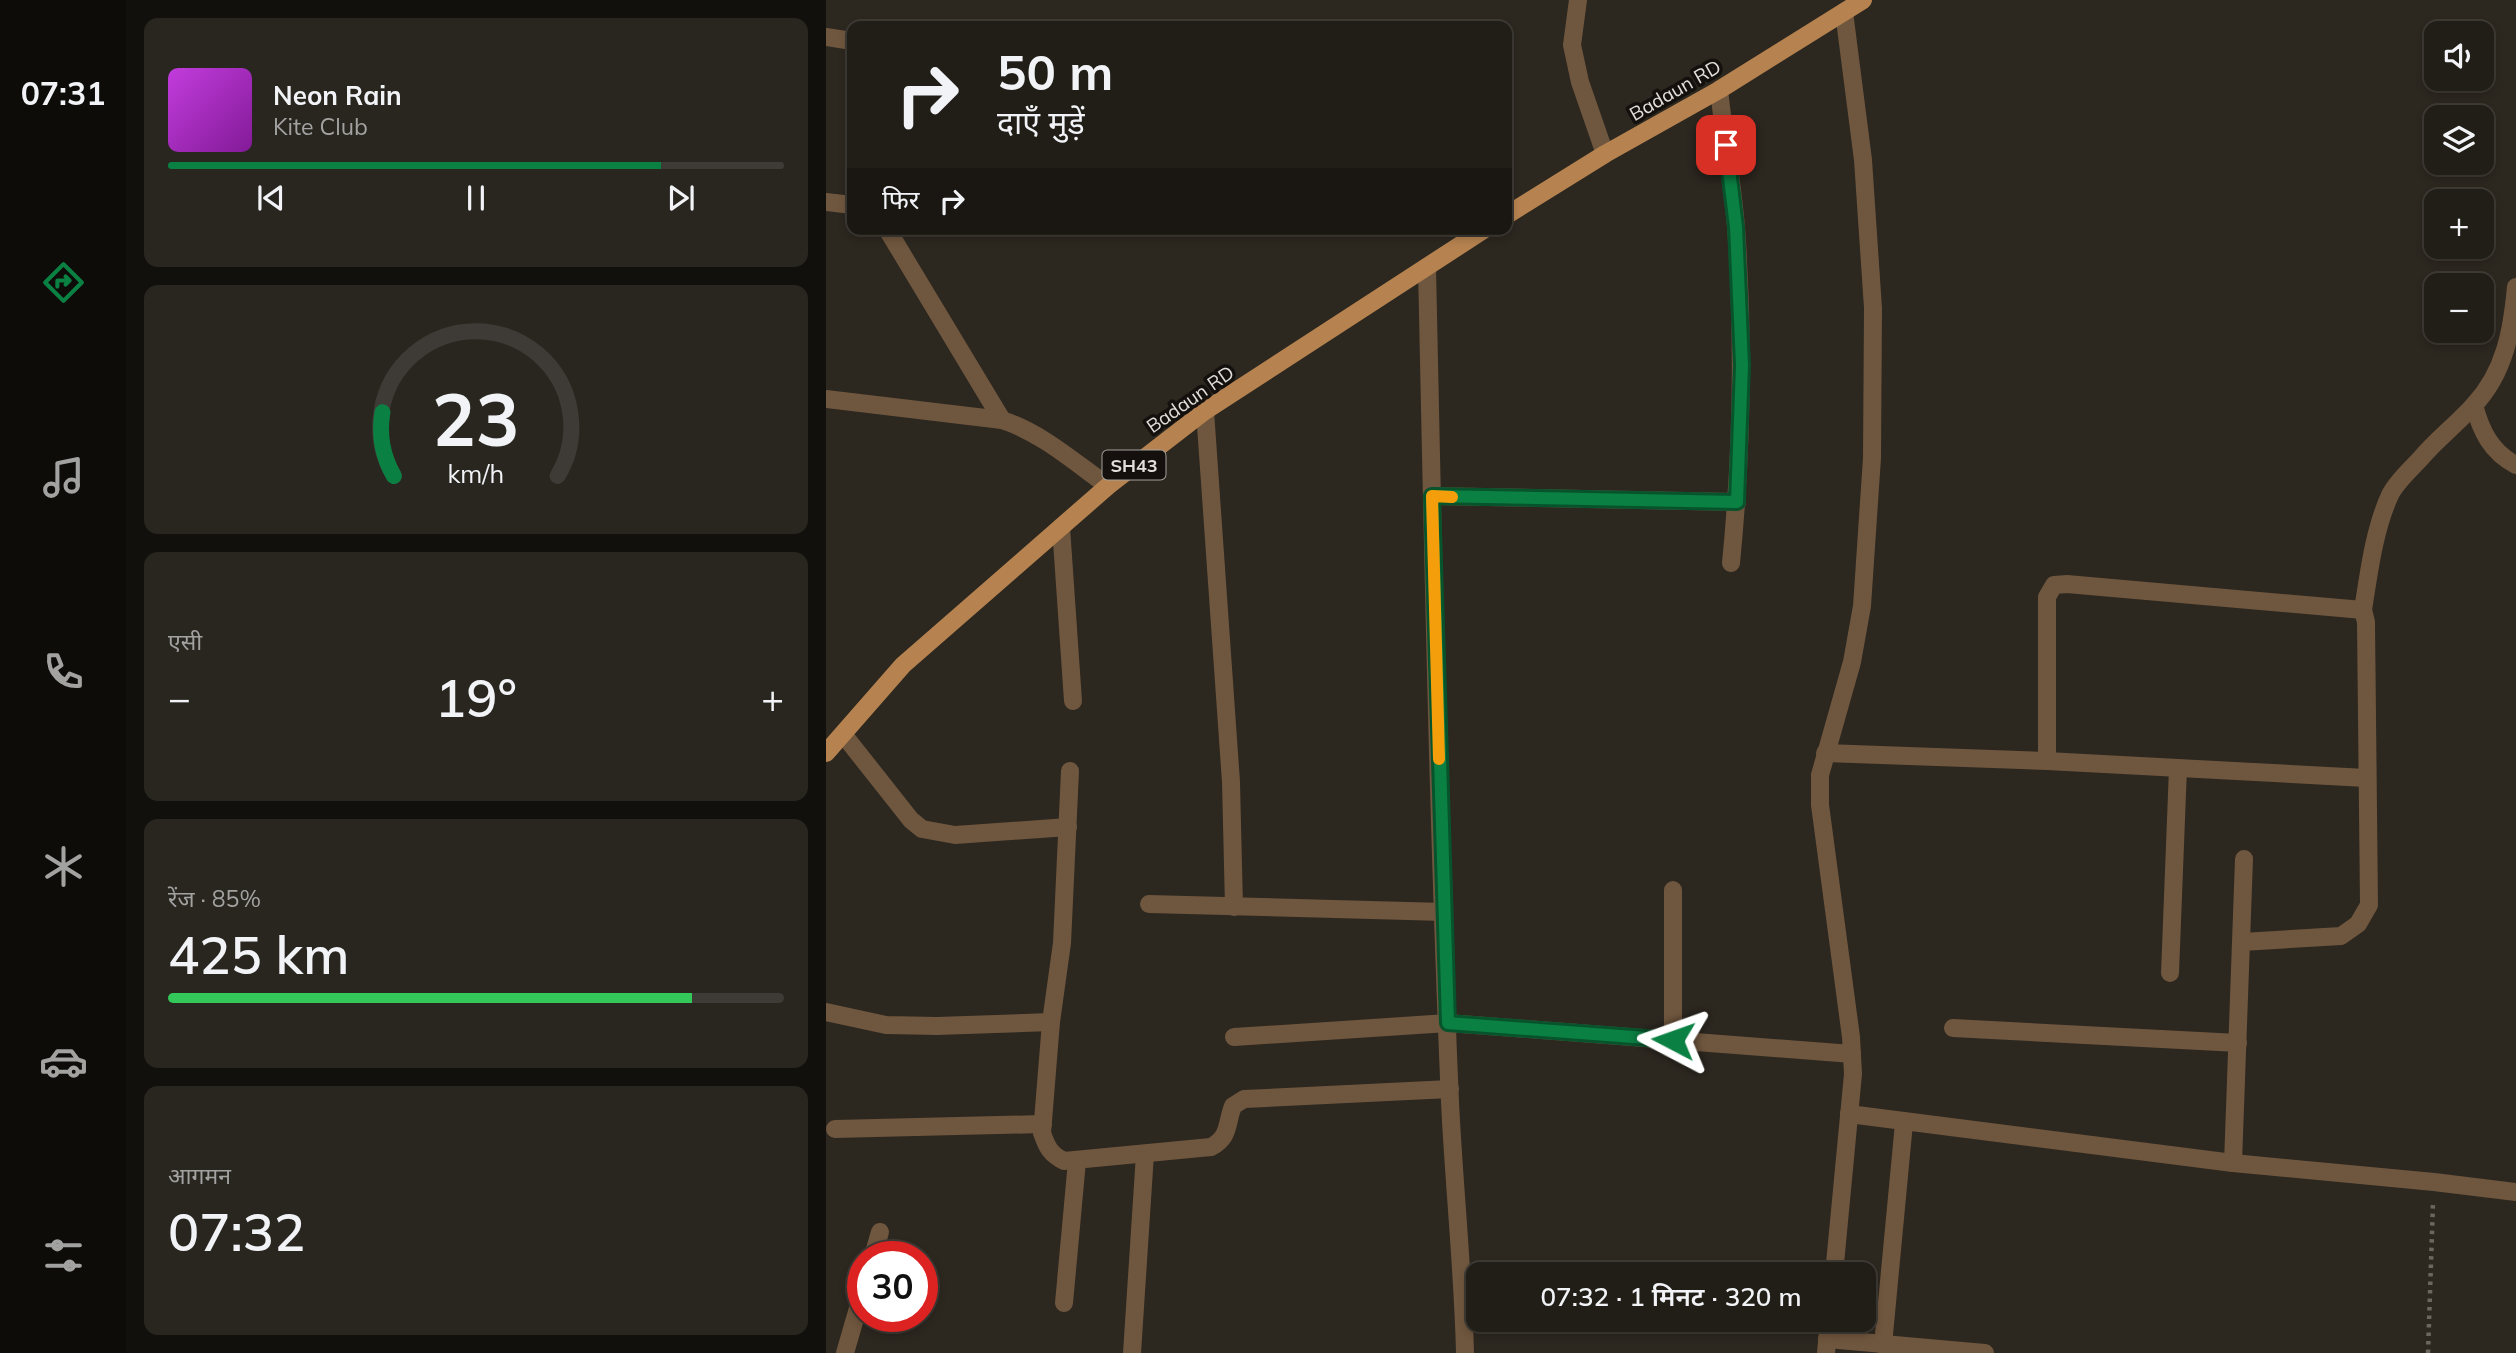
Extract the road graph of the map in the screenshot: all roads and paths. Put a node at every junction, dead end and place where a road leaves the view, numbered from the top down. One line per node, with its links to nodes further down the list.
1 (1578, 0): 7 (street)
2 (1863, 0): 3 (main road, Badaun RD)
3 (1844, 12): 6 (main road, Badaun RD); 29 (street)
4 (826, 37): 5 (street)
5 (847, 40)
6 (1719, 90): 7 (main road, Badaun RD); 22 (street)
7 (1605, 154): 10 (main road, Badaun RD)
8 (826, 202): 9 (street)
9 (847, 204)
10 (1512, 212)
11 (891, 235): 18 (street)
12 (1476, 235): 13 (main road, Badaun RD / SH43)
13 (1427, 267): 17 (main road, Badaun RD / SH43); 21 (street)
14 (2516, 290): 16 (street)
15 (826, 399): 18 (street)
16 (2474, 405): 19 (street); 25 (street)
17 (1205, 411): 20 (main road, Badaun RD / SH43); 38 (street)
18 (1002, 420): 20 (street)
19 (2516, 465)
20 (1108, 486): 23 (main road, Badaun RD / SH43)
21 (1432, 496): 22 (street); 39 (street)
22 (1737, 502): 24 (street)
23 (1061, 527): 26 (street); 27 (main road, Badaun RD / SH43)
24 (1731, 563)
25 (2363, 610): 30 (street); 33 (street)
26 (1073, 701)
27 (842, 734): 28 (main road, Badaun RD / SH43); 34 (street)
28 (826, 753)
29 (1825, 753): 30 (street); 49 (street)
30 (2047, 761): 31 (street)
31 (2178, 768): 33 (street); 41 (street)
32 (1070, 771): 34 (street)
33 (2366, 778): 40 (street)
34 (1068, 827): 43 (street)
35 (2245, 859): 40 (street)
36 (1673, 890): 47 (street)
37 (1149, 904): 38 (street)
38 (1234, 907): 39 (street)
39 (1444, 912): 44 (street)
40 (2242, 942): 48 (street)
41 (2170, 973)
42 (826, 1012): 43 (street)
43 (1051, 1022): 53 (street)
44 (1448, 1023): 46 (street); 47 (street); 50 (street)
45 (1953, 1028): 48 (street)
46 (1234, 1037)
47 (1673, 1040): 49 (street)
48 (2238, 1043): 57 (street)
49 (1852, 1054): 51 (street)
50 (1450, 1089): 55 (street); 69 (street)
51 (1849, 1114): 52 (street); 62 (street)
52 (1905, 1123): 57 (street); 65 (street)
53 (1043, 1124): 54 (street); 56 (street)
54 (835, 1129)
55 (1144, 1154): 56 (street); 68 (street)
56 (1077, 1160): 63 (street)
57 (2234, 1163): 58 (street)
58 (2434, 1182): 59 (street); 71 (path)
59 (2516, 1192)
60 (880, 1232): 61 (street)
61 (877, 1241)
62 (1835, 1262)
63 (1064, 1303)
64 (851, 1332): 67 (street)
65 (1883, 1345): 66 (street); 70 (street)
66 (1827, 1346)
67 (845, 1353)
68 (1132, 1353)
69 (1465, 1353)
70 (1984, 1353)
71 (2428, 1353)

